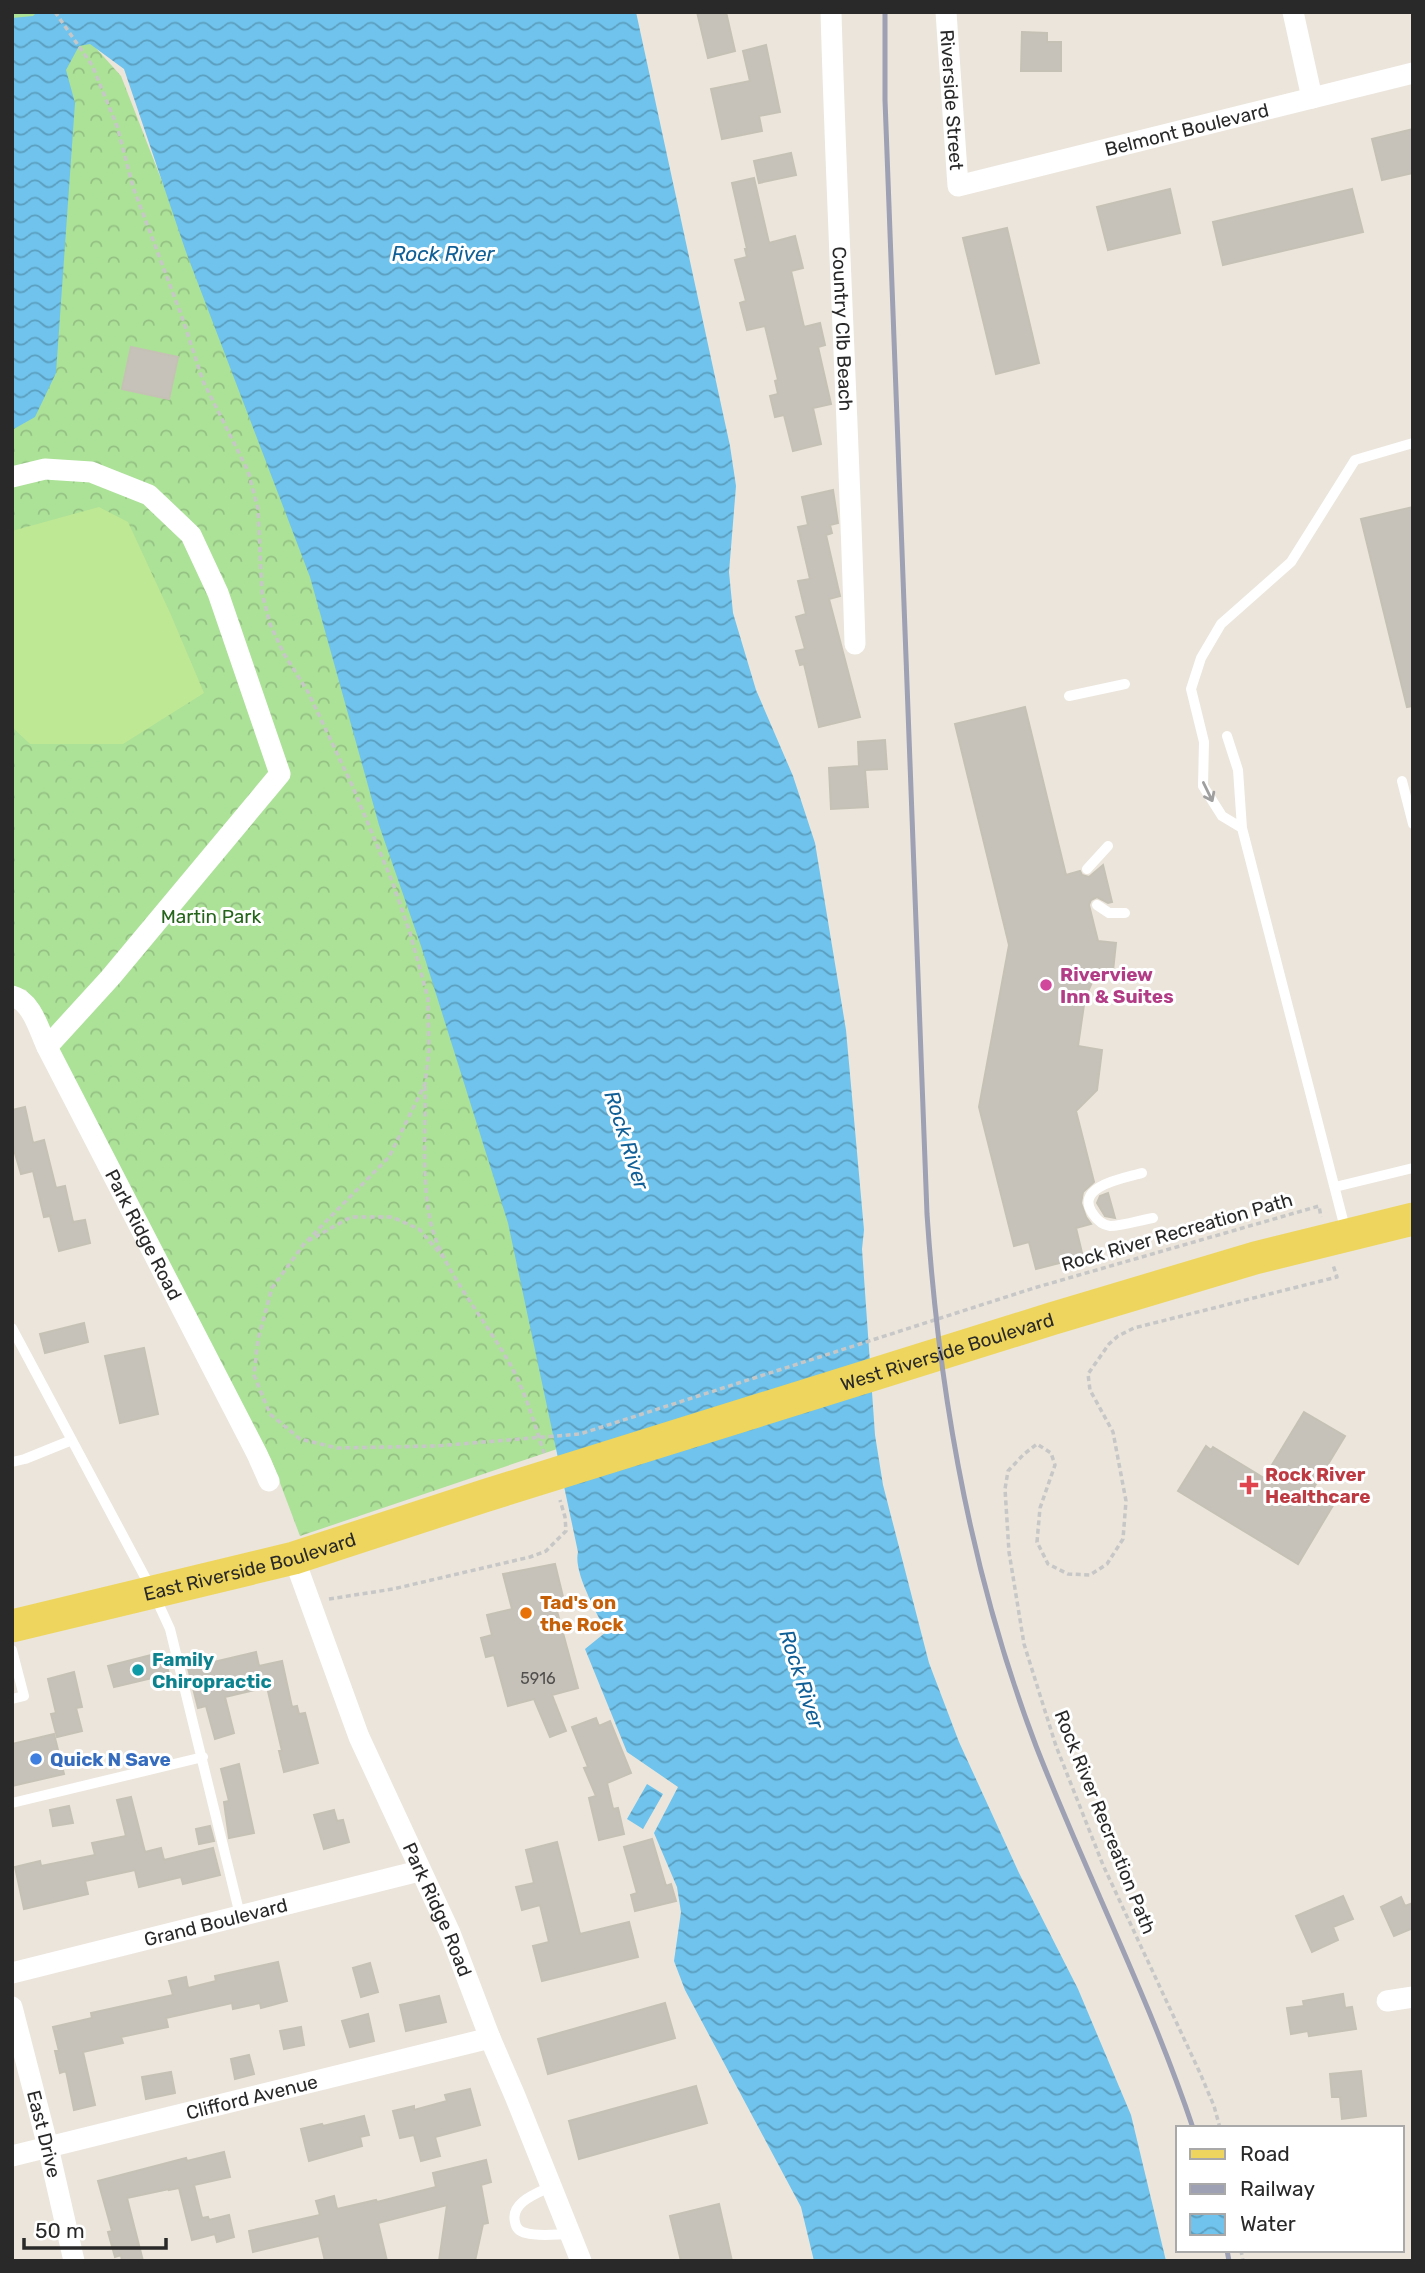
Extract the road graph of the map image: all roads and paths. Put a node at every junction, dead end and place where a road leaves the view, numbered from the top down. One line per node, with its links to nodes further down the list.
1 (55, 12): 5 (path)
2 (831, 12): 11 (street, Country Clb Beach)
3 (946, 12): 8 (street, Riverside Street)
4 (1293, 12): 7 (street)
5 (92, 65)
6 (1413, 73): 7 (street, Belmont Boulevard)
7 (1312, 98): 8 (street, Belmont Boulevard)
8 (958, 186)
9 (1413, 443): 17 (lane, one-way to 17)
10 (12, 477): 23 (street)
11 (855, 644)
12 (1125, 684): 13 (lane)
13 (1069, 696)
14 (1227, 736): 17 (lane)
15 (1402, 780): 16 (lane)
16 (1413, 824)
17 (1242, 828): 27 (lane)
18 (1108, 846): 19 (lane)
19 (1087, 869)
20 (1097, 905): 21 (lane)
21 (1125, 913)
22 (12, 996): 23 (street, Park Ridge Road)
23 (47, 1047): 38 (street, Park Ridge Road)
24 (425, 1084): 32 (path)
25 (1413, 1168): 27 (lane)
26 (1142, 1173): 28 (lane)
27 (1335, 1187): 30 (lane)
28 (1153, 1218)
29 (1413, 1219): 30 (main road, West Riverside Boulevard)
30 (1336, 1238): 35 (path, Rock River Recreation Path); 40 (main road, West Riverside Boulevard); 56 (path, Rock River Recreation Path)
31 (304, 1244): 32 (path)
32 (445, 1260): 36 (path)
33 (12, 1328): 34 (lane)
34 (72, 1440): 37 (lane); 42 (lane)
35 (337, 1448)
36 (545, 1455)
37 (12, 1462)
38 (269, 1481)
39 (557, 1492): 43 (path)
40 (484, 1496): 41 (main road, East Riverside Boulevard)
41 (294, 1558): 42 (main road, East Riverside Boulevard); 43 (street, Park Ridge Road)
42 (153, 1591): 44 (main road, East Riverside Boulevard); 47 (lane)
43 (310, 1602): 49 (street, Park Ridge Road)
44 (12, 1626)
45 (12, 1650): 46 (lane)
46 (12, 1699)
47 (203, 1757): 48 (lane); 50 (lane)
48 (12, 1802)
49 (419, 1871): 50 (street, Grand Boulevard); 55 (street, Park Ridge Road)
50 (240, 1915): 51 (street, Grand Boulevard)
51 (12, 1973)
52 (1413, 1997): 53 (street)
53 (1387, 2001)
54 (12, 2007): 57 (street, East Drive)
55 (490, 2038): 57 (street, Clifford Avenue); 59 (street, Park Ridge Road)
56 (1219, 2126)
57 (48, 2147): 58 (street, Clifford Avenue); 61 (street, East Drive)
58 (12, 2156)
59 (552, 2186): 60 (street, Park Ridge Road); 60 (lane)
60 (571, 2234): 62 (street, Park Ridge Road)
61 (74, 2261)
62 (581, 2261)

